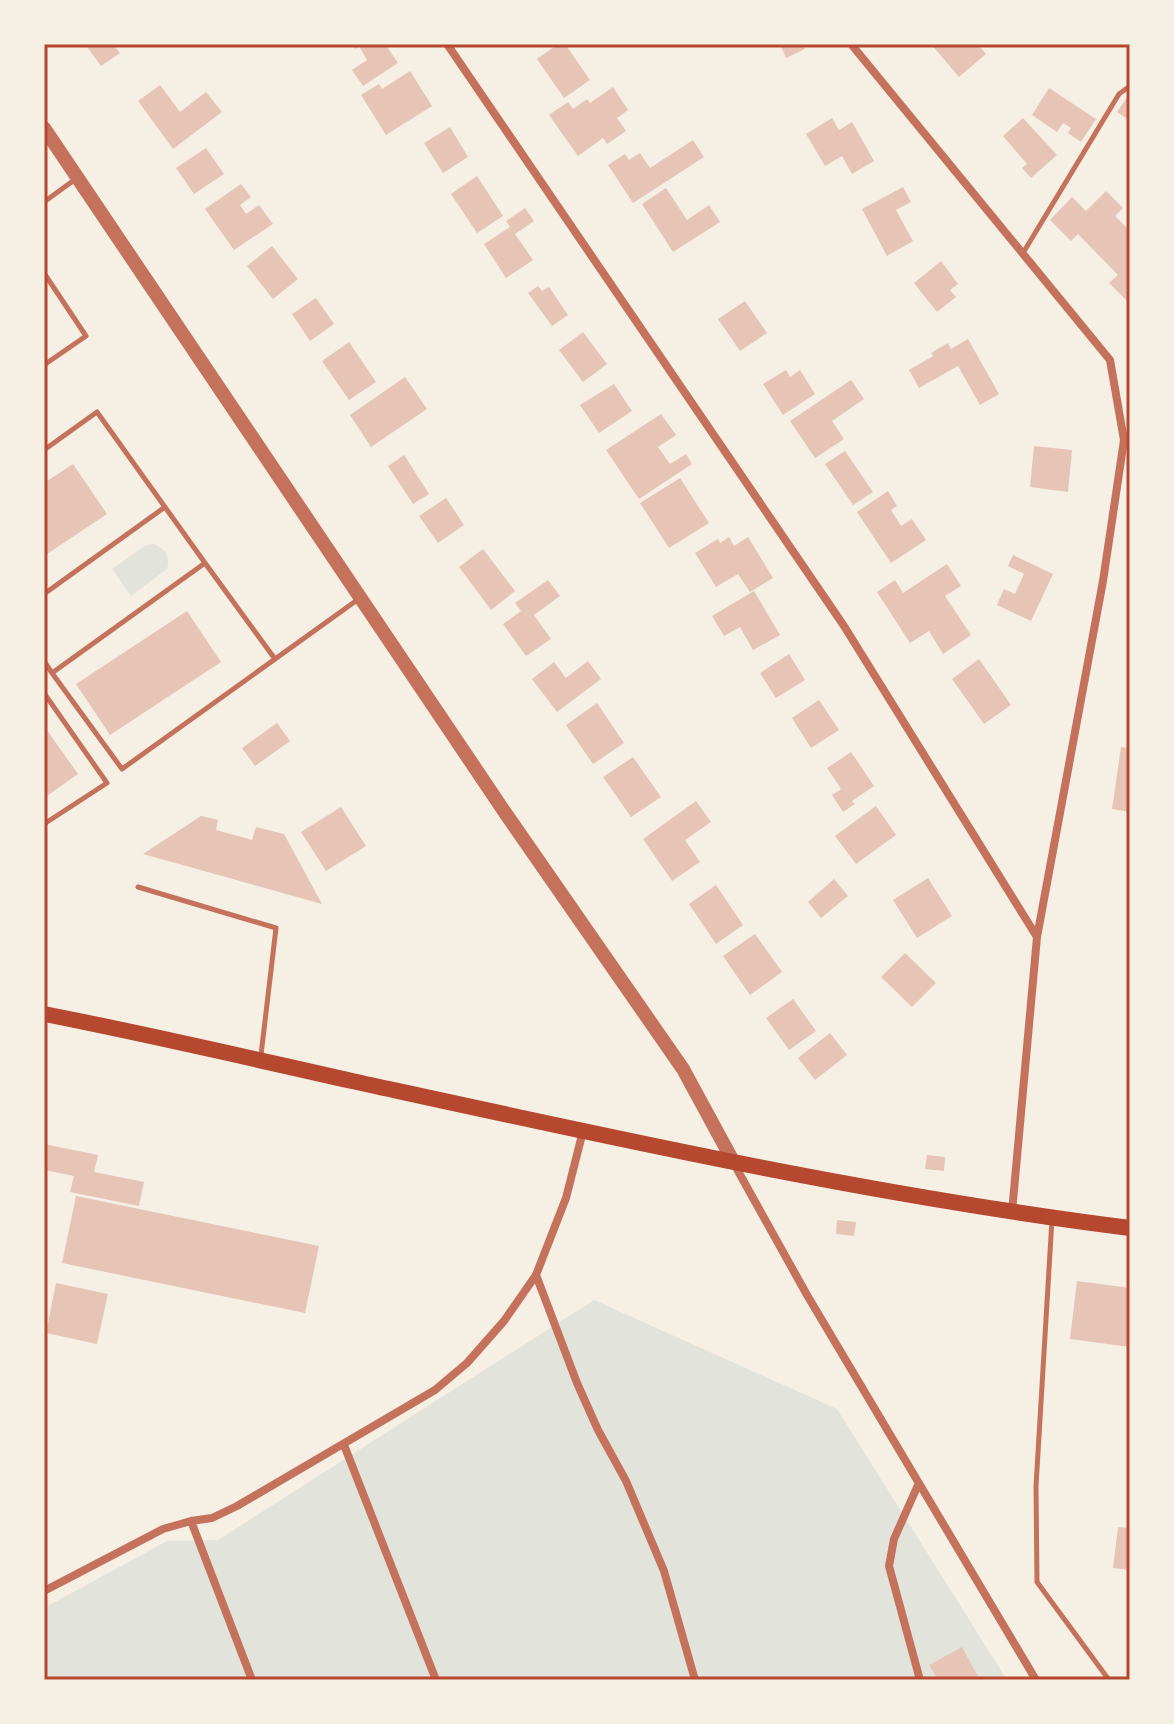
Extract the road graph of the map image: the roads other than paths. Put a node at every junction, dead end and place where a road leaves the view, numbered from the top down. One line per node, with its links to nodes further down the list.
1 (447, 44): 21 (street)
2 (851, 44): 7 (street)
3 (1130, 86): 7 (lane)
4 (44, 128): 5 (street)
5 (78, 178): 6 (lane); 14 (street)
6 (44, 202)
7 (1023, 253): 21 (street)
8 (44, 273): 9 (lane)
9 (45, 363)
10 (44, 450): 11 (lane)
11 (165, 507): 12 (lane); 13 (lane)
12 (205, 563): 15 (lane); 17 (lane)
13 (44, 594)
14 (361, 597): 15 (lane); 25 (street)
15 (275, 659): 17 (lane)
16 (44, 661): 17 (lane)
17 (52, 673)
18 (44, 693): 19 (lane)
19 (44, 824)
20 (138, 887): 23 (lane)
21 (1037, 937): 26 (street)
22 (44, 1014): 23 (main road)
23 (260, 1060): 24 (main road)
24 (583, 1131): 25 (main road); 29 (street)
25 (733, 1161): 26 (main road); 31 (street)
26 (1012, 1213): 27 (main road)
27 (1052, 1218): 28 (main road); 39 (lane)
28 (1130, 1228)
29 (536, 1275): 30 (street); 36 (street)
30 (344, 1445): 32 (street); 35 (street)
31 (918, 1485): 37 (street); 38 (street)
32 (191, 1521): 33 (street); 34 (street)
33 (44, 1591)
34 (252, 1680)
35 (436, 1680)
36 (695, 1680)
37 (920, 1680)
38 (1036, 1680)
39 (1109, 1680)

